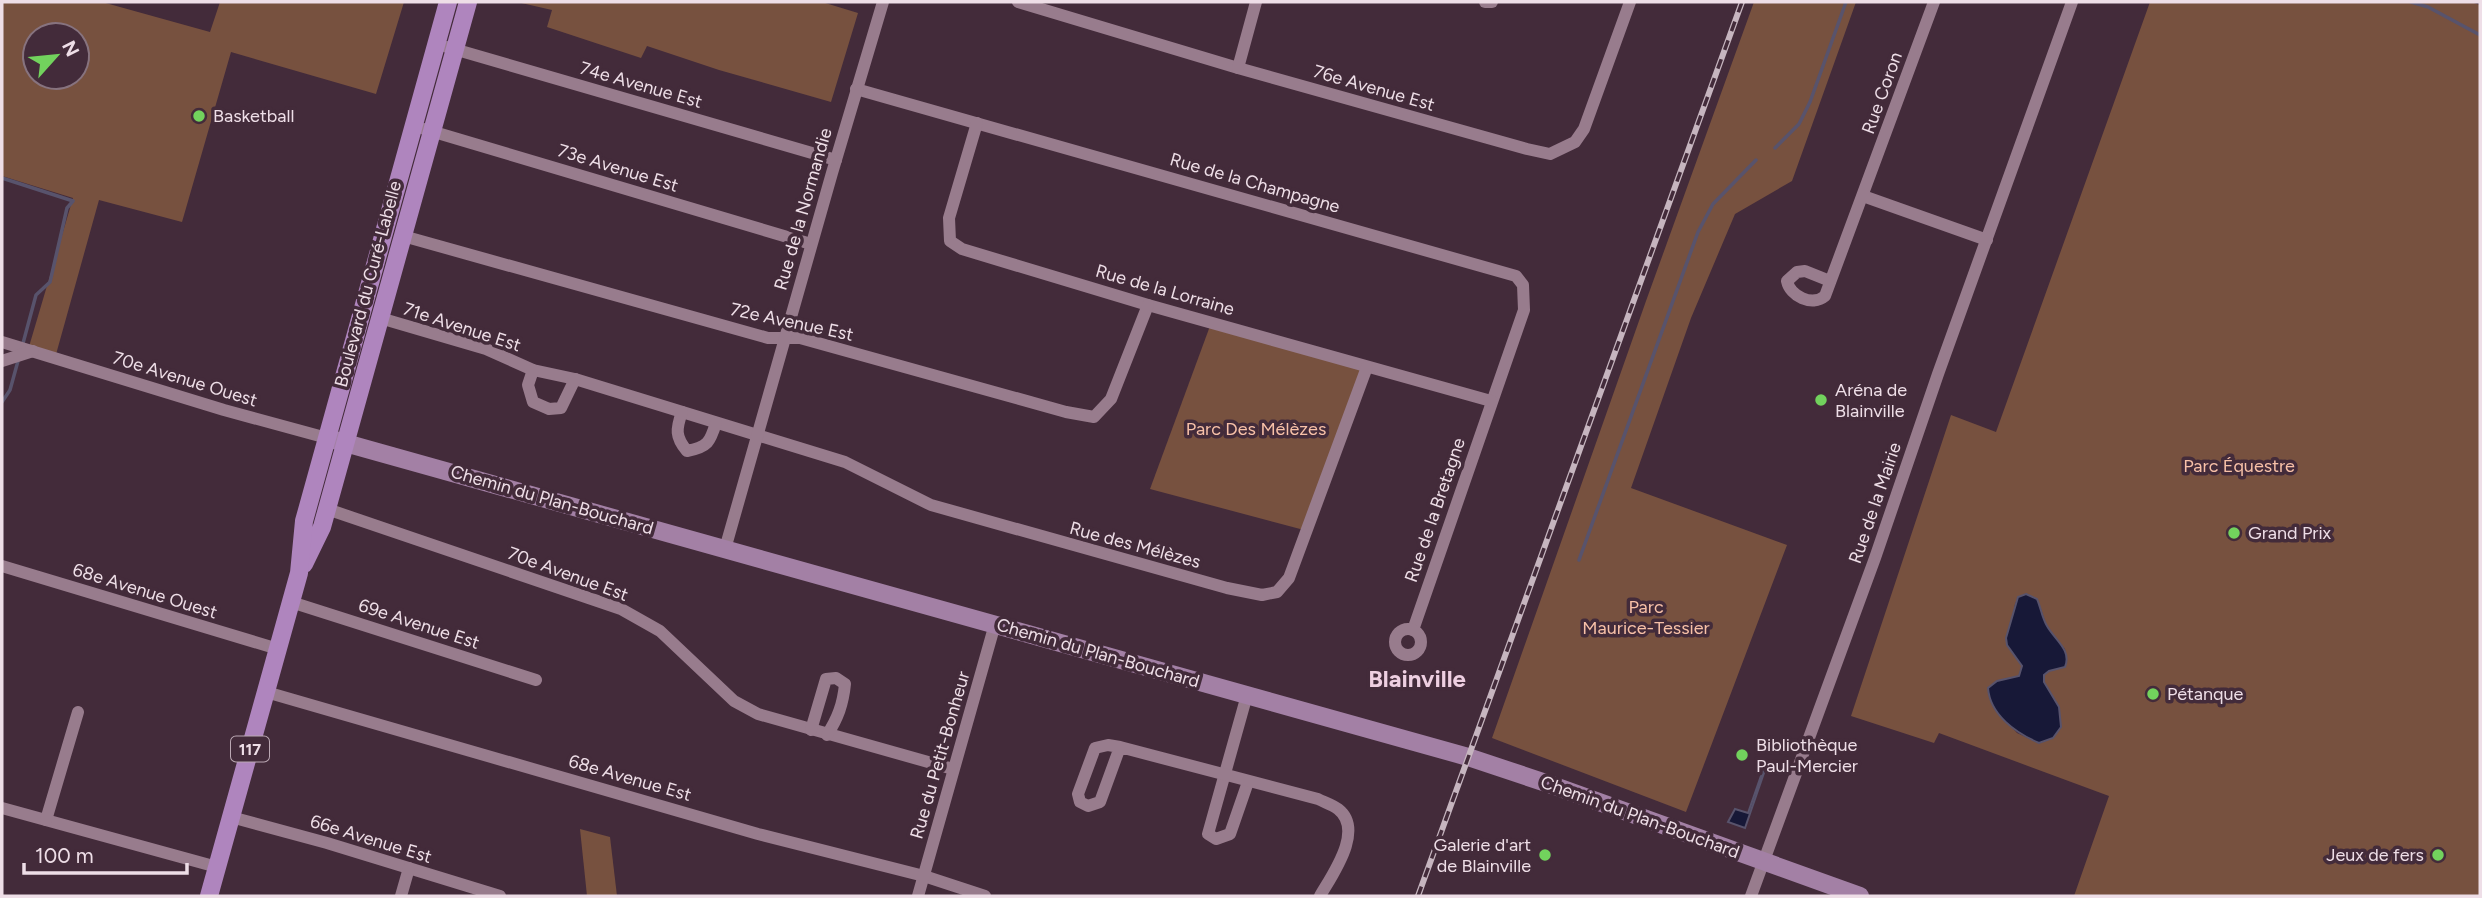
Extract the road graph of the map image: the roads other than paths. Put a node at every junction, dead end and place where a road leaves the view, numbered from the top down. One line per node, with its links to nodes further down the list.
1 (449, 2): 11 (main road, Boulevard du Curé-Labelle / 117)
2 (468, 2): 12 (main road, Boulevard du Curé-Labelle / 117)
3 (883, 2): 14 (street, Rue de la Normandie)
4 (1018, 2): 13 (street, 76e Avenue Est)
5 (1256, 2): 13 (street)
6 (1485, 2): 7 (street)
7 (1492, 2)
8 (1630, 2): 13 (street, 76e Avenue Est)
9 (1934, 2): 19 (street, Rue Coron)
10 (2072, 2): 21 (street, Rue de la Mairie)
11 (437, 44): 12 (street, 74e Avenue Est); 16 (main road, Boulevard du Curé-Labelle / 117)
12 (455, 50): 17 (main road, Boulevard du Curé-Labelle / 117); 18 (street, 74e Avenue Est)
13 (1238, 68)
14 (856, 89): 15 (street, Rue de la Champagne); 18 (street, Rue de la Normandie)
15 (977, 123): 24 (street, Rue de la Lorraine); 33 (street, Rue de la Champagne)
16 (414, 126): 17 (street, 73e Avenue Est); 37 (main road, Boulevard du Curé-Labelle / 117)
17 (432, 131): 20 (main road, Boulevard du Curé-Labelle / 117); 22 (street, 73e Avenue Est)
18 (836, 160): 22 (street, Rue de la Normandie)
19 (1863, 196): 21 (street); 23 (street, Rue Coron)
20 (403, 236): 25 (main road, Boulevard du Curé-Labelle / 117); 26 (street, 72e Avenue Est)
21 (1987, 240): 60 (street, Rue de la Mairie)
22 (811, 244): 26 (street, Rue de la Normandie)
23 (1830, 281)
24 (1148, 305): 26 (street, 72e Avenue Est); 30 (street, Rue de la Lorraine)
25 (380, 318): 31 (street, 71e Avenue Est); 38 (main road, Boulevard du Curé-Labelle / 117)
26 (785, 338): 36 (street, Rue de la Normandie)
27 (2, 342): 28 (street, 70e Avenue Ouest)
28 (34, 351): 29 (street); 37 (street, 70e Avenue Ouest)
29 (2, 361)
30 (1367, 367): 33 (street, Rue de la Lorraine); 36 (street, Rue des Mélèzes)
31 (533, 369): 32 (street, 71e Avenue Est); 32 (street, 71e Avenue Est)
32 (575, 379): 34 (street, 71e Avenue Est)
33 (1491, 401): 45 (street, Rue de la Bretagne)
34 (682, 412): 35 (street, 71e Avenue Est); 35 (street)
35 (716, 423): 36 (street, 71e Avenue Est)
36 (757, 435): 40 (street, Rue de la Normandie)
37 (327, 438): 38 (street, Chemin du Plan-Bouchard); 42 (main road, Boulevard du Curé-Labelle / 117)
38 (346, 443): 39 (main road, Boulevard du Curé-Labelle / 117); 40 (street, Chemin du Plan-Bouchard)
39 (327, 509): 42 (main road, Boulevard du Curé-Labelle / 117); 51 (street, 70e Avenue Est)
40 (725, 549): 44 (street, Chemin du Plan-Bouchard)
41 (2, 566): 46 (street, 68e Avenue Ouest)
42 (299, 573): 43 (main road, Boulevard du Curé-Labelle / 117)
43 (291, 602): 46 (main road, Boulevard du Curé-Labelle / 117); 47 (street, 69e Avenue Est)
44 (995, 624): 49 (street, Chemin du Plan-Bouchard); 54 (street, Rue du Petit-Bonheur)
45 (1413, 630)
46 (278, 649): 48 (main road, Boulevard du Curé-Labelle / 117)
47 (536, 680)
48 (266, 692): 58 (main road, Boulevard du Curé-Labelle / 117); 63 (street, 68e Avenue Est)
49 (1247, 695): 55 (street); 60 (street, Chemin du Plan-Bouchard)
50 (78, 712): 59 (street)
51 (811, 730): 52 (street, 70e Avenue Est); 52 (street)
52 (827, 734): 54 (street, 70e Avenue Est)
53 (1120, 747): 53 (street); 55 (street)
54 (953, 769): 63 (street, Rue du Petit-Bonheur)
55 (1226, 774): 56 (street); 56 (street)
56 (1248, 782): 69 (street)
57 (2, 808): 59 (street)
58 (231, 817): 61 (main road, Boulevard du Curé-Labelle / 117); 62 (street, 66e Avenue Est)
59 (46, 820): 61 (street)
60 (1764, 862): 70 (street, Rue de la Mairie); 71 (street, Chemin du Plan-Bouchard)
61 (217, 867): 64 (main road, Boulevard du Curé-Labelle / 117)
62 (409, 868): 65 (street); 66 (street, 66e Avenue Est)
63 (924, 876): 67 (street, Rue du Petit-Bonheur); 68 (street, 68e Avenue Est)
64 (209, 896)
65 (401, 896)
66 (500, 896)
67 (918, 896)
68 (985, 896)
69 (1320, 896)
70 (1751, 896)
71 (1860, 896)

